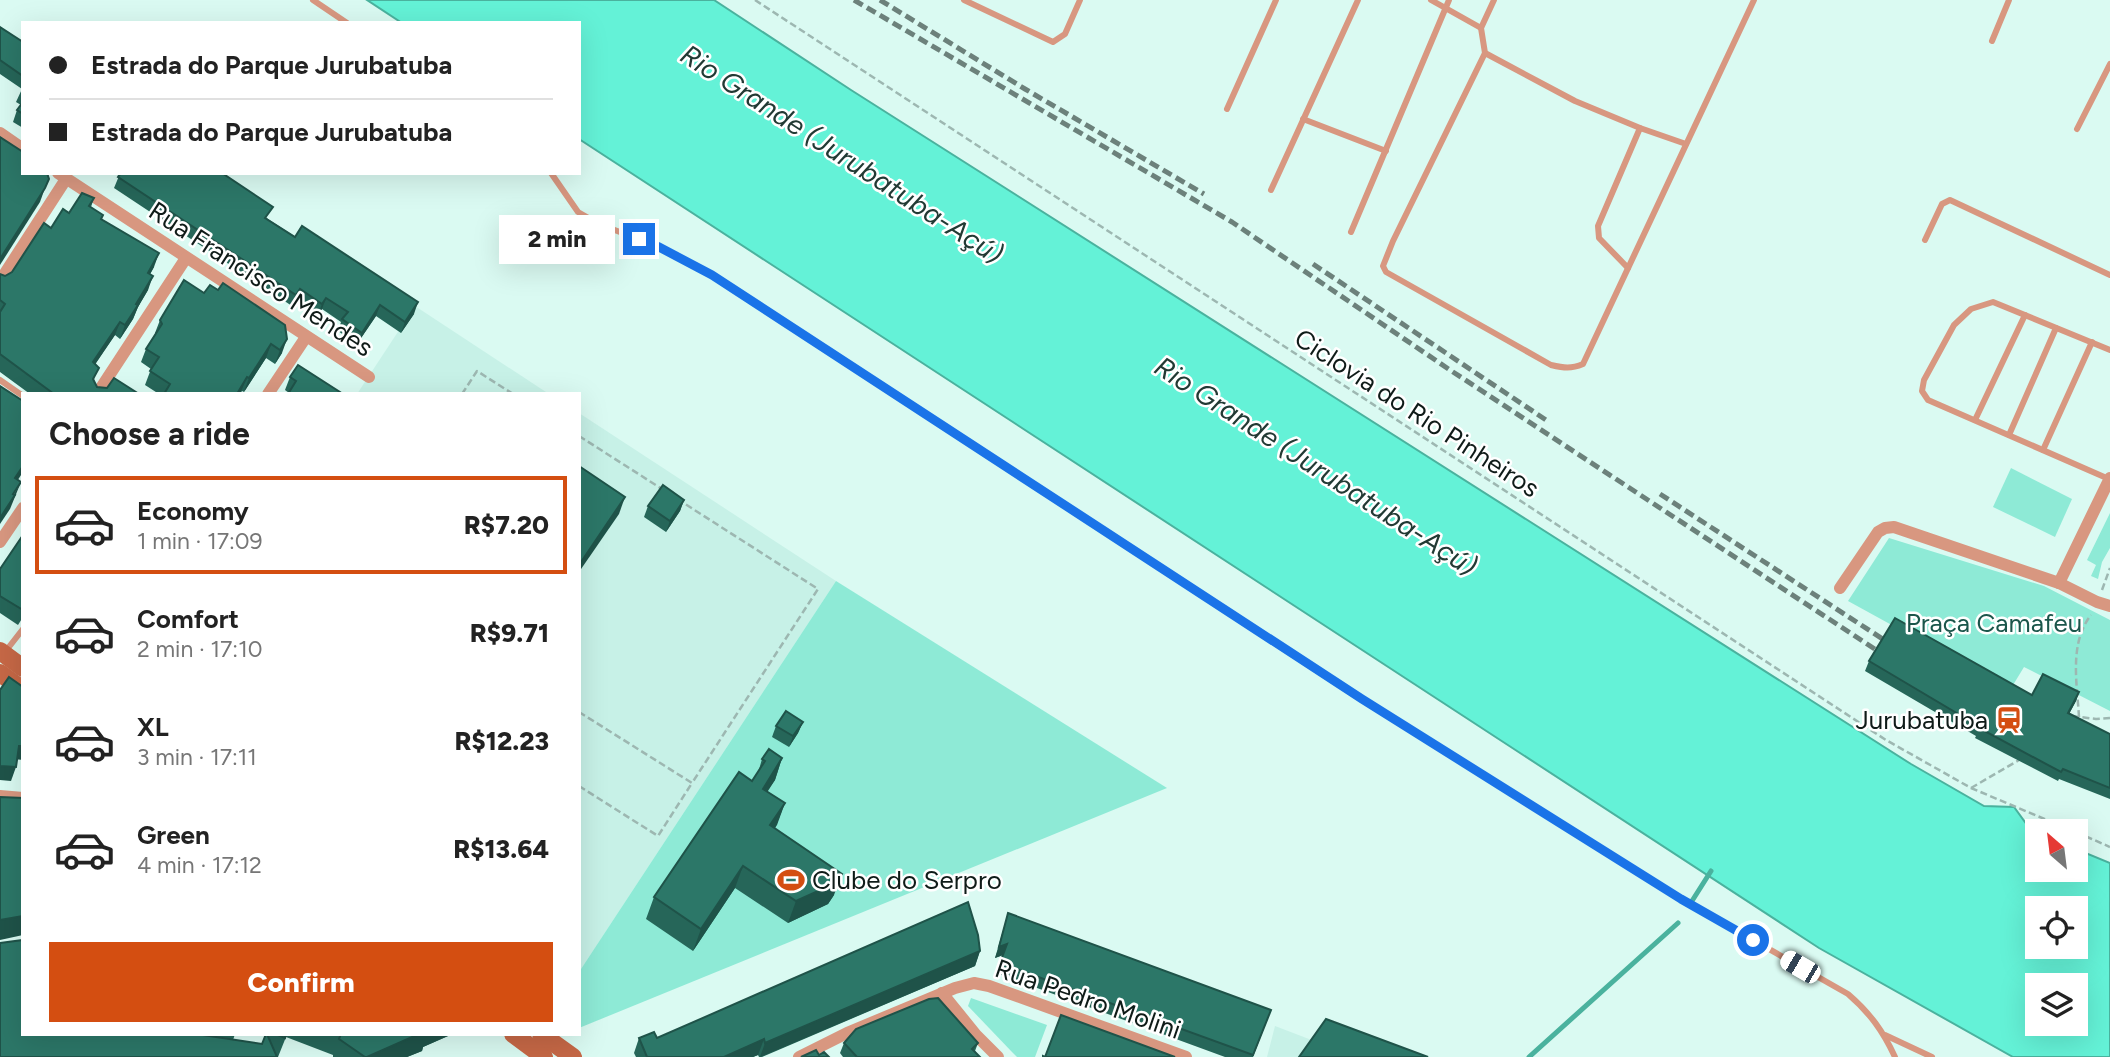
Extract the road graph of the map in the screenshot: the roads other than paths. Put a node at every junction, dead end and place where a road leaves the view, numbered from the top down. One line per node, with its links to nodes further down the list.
1 (313, 0): 12 (lane)
2 (964, 0): 3 (lane)
3 (1080, 0)
4 (1276, 0): 17 (lane)
5 (1358, 0): 18 (lane)
6 (1432, 0): 11 (lane)
7 (1448, 0): 11 (lane)
8 (1494, 0): 13 (lane)
9 (1754, 0): 22 (lane)
10 (2008, 0): 14 (lane)
11 (1445, 8): 13 (lane); 24 (lane)
12 (344, 21)
13 (1481, 29): 15 (lane)
14 (1992, 41)
15 (1485, 53): 19 (lane); 31 (lane)
16 (2110, 64): 20 (lane)
17 (1227, 109)
18 (1304, 119): 24 (lane); 27 (lane)
19 (1640, 128): 22 (lane); 31 (lane)
20 (2077, 129)
21 (0, 133): 23 (street)
22 (1686, 144): 31 (lane)
23 (21, 148)
24 (1385, 151): 28 (lane)
25 (552, 175): 61 (lane)
26 (62, 176): 30 (street, Rua Francisco Mendes); 33 (street)
27 (1271, 190)
28 (1351, 232)
29 (1925, 240): 32 (lane)
30 (186, 258): 36 (street, Rua Francisco Mendes); 41 (street)
31 (1628, 268)
32 (2110, 275)
33 (0, 281)
34 (2025, 315): 35 (lane); 44 (lane); 44 (lane)
35 (2056, 328): 37 (lane); 45 (lane)
36 (306, 337): 39 (street, Rua Francisco Mendes); 42 (street)
37 (2092, 342): 38 (lane); 46 (lane)
38 (2110, 350)
39 (369, 376)
40 (0, 380): 43 (lane)
41 (98, 392)
42 (269, 392)
43 (21, 395)
44 (1975, 420): 45 (lane)
45 (2008, 435): 46 (lane)
46 (2043, 450): 47 (lane)
47 (2110, 478): 50 (street)
48 (21, 511): 49 (street)
49 (0, 542)
50 (2059, 583): 51 (street); 52 (street)
51 (1840, 588)
52 (2110, 606)
53 (21, 631): 54 (lane)
54 (2, 652): 55 (main road)
55 (21, 666)
56 (0, 673): 57 (main road)
57 (21, 689)
58 (0, 796): 59 (street)
59 (21, 798)
60 (942, 993): 64 (street); 68 (street); 69 (street, Rua Pedro Molini)
61 (1885, 1035): 70 (lane); 71 (lane)
62 (516, 1036): 65 (main road)
63 (544, 1036): 66 (main road)
64 (823, 1052): 67 (street)
65 (544, 1057)
66 (573, 1057)
67 (799, 1057)
68 (998, 1057)
69 (1186, 1057)
70 (1895, 1057)
71 (1932, 1057)

